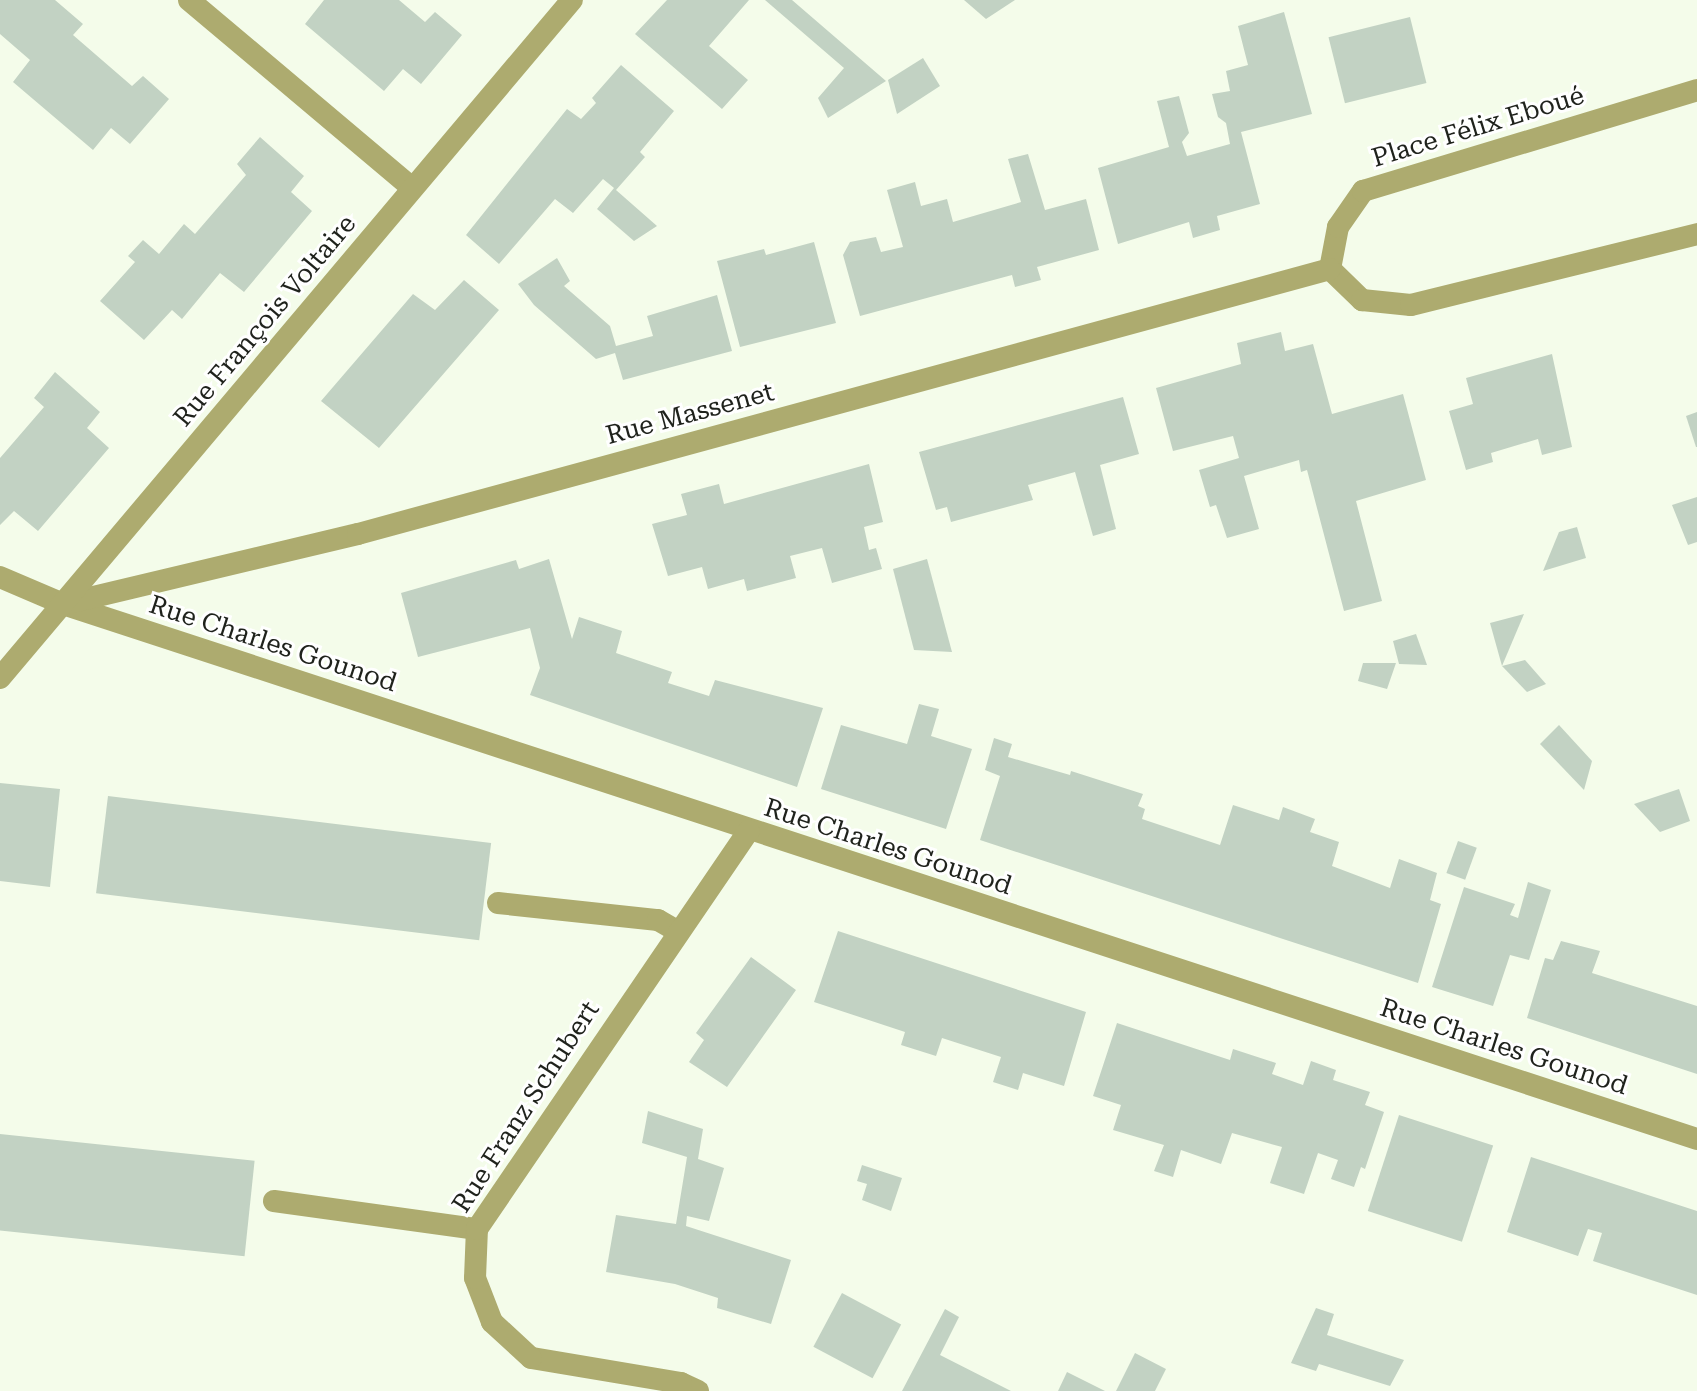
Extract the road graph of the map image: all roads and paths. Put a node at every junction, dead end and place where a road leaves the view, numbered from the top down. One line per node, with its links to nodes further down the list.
1 (189, 0): 4 (street)
2 (572, 0): 4 (street, Rue François Voltaire)
3 (1697, 90): 6 (street, Place Félix Eboué)
4 (412, 188): 8 (street, Rue François Voltaire)
5 (1697, 234): 6 (street)
6 (1330, 269): 8 (street, Rue Massenet)
7 (0, 577): 8 (street, Rue Charles Gounod)
8 (63, 604): 9 (street, Rue François Voltaire); 10 (street, Rue Charles Gounod)
9 (0, 678)
10 (748, 831): 12 (street, Rue Franz Schubert); 13 (street, Rue Charles Gounod)
11 (498, 903): 12 (street)
12 (677, 931): 15 (street, Rue Franz Schubert)
13 (1697, 1139)
14 (274, 1201): 15 (street)
15 (477, 1229): 16 (street, Rue Franz Schubert)
16 (698, 1391)

